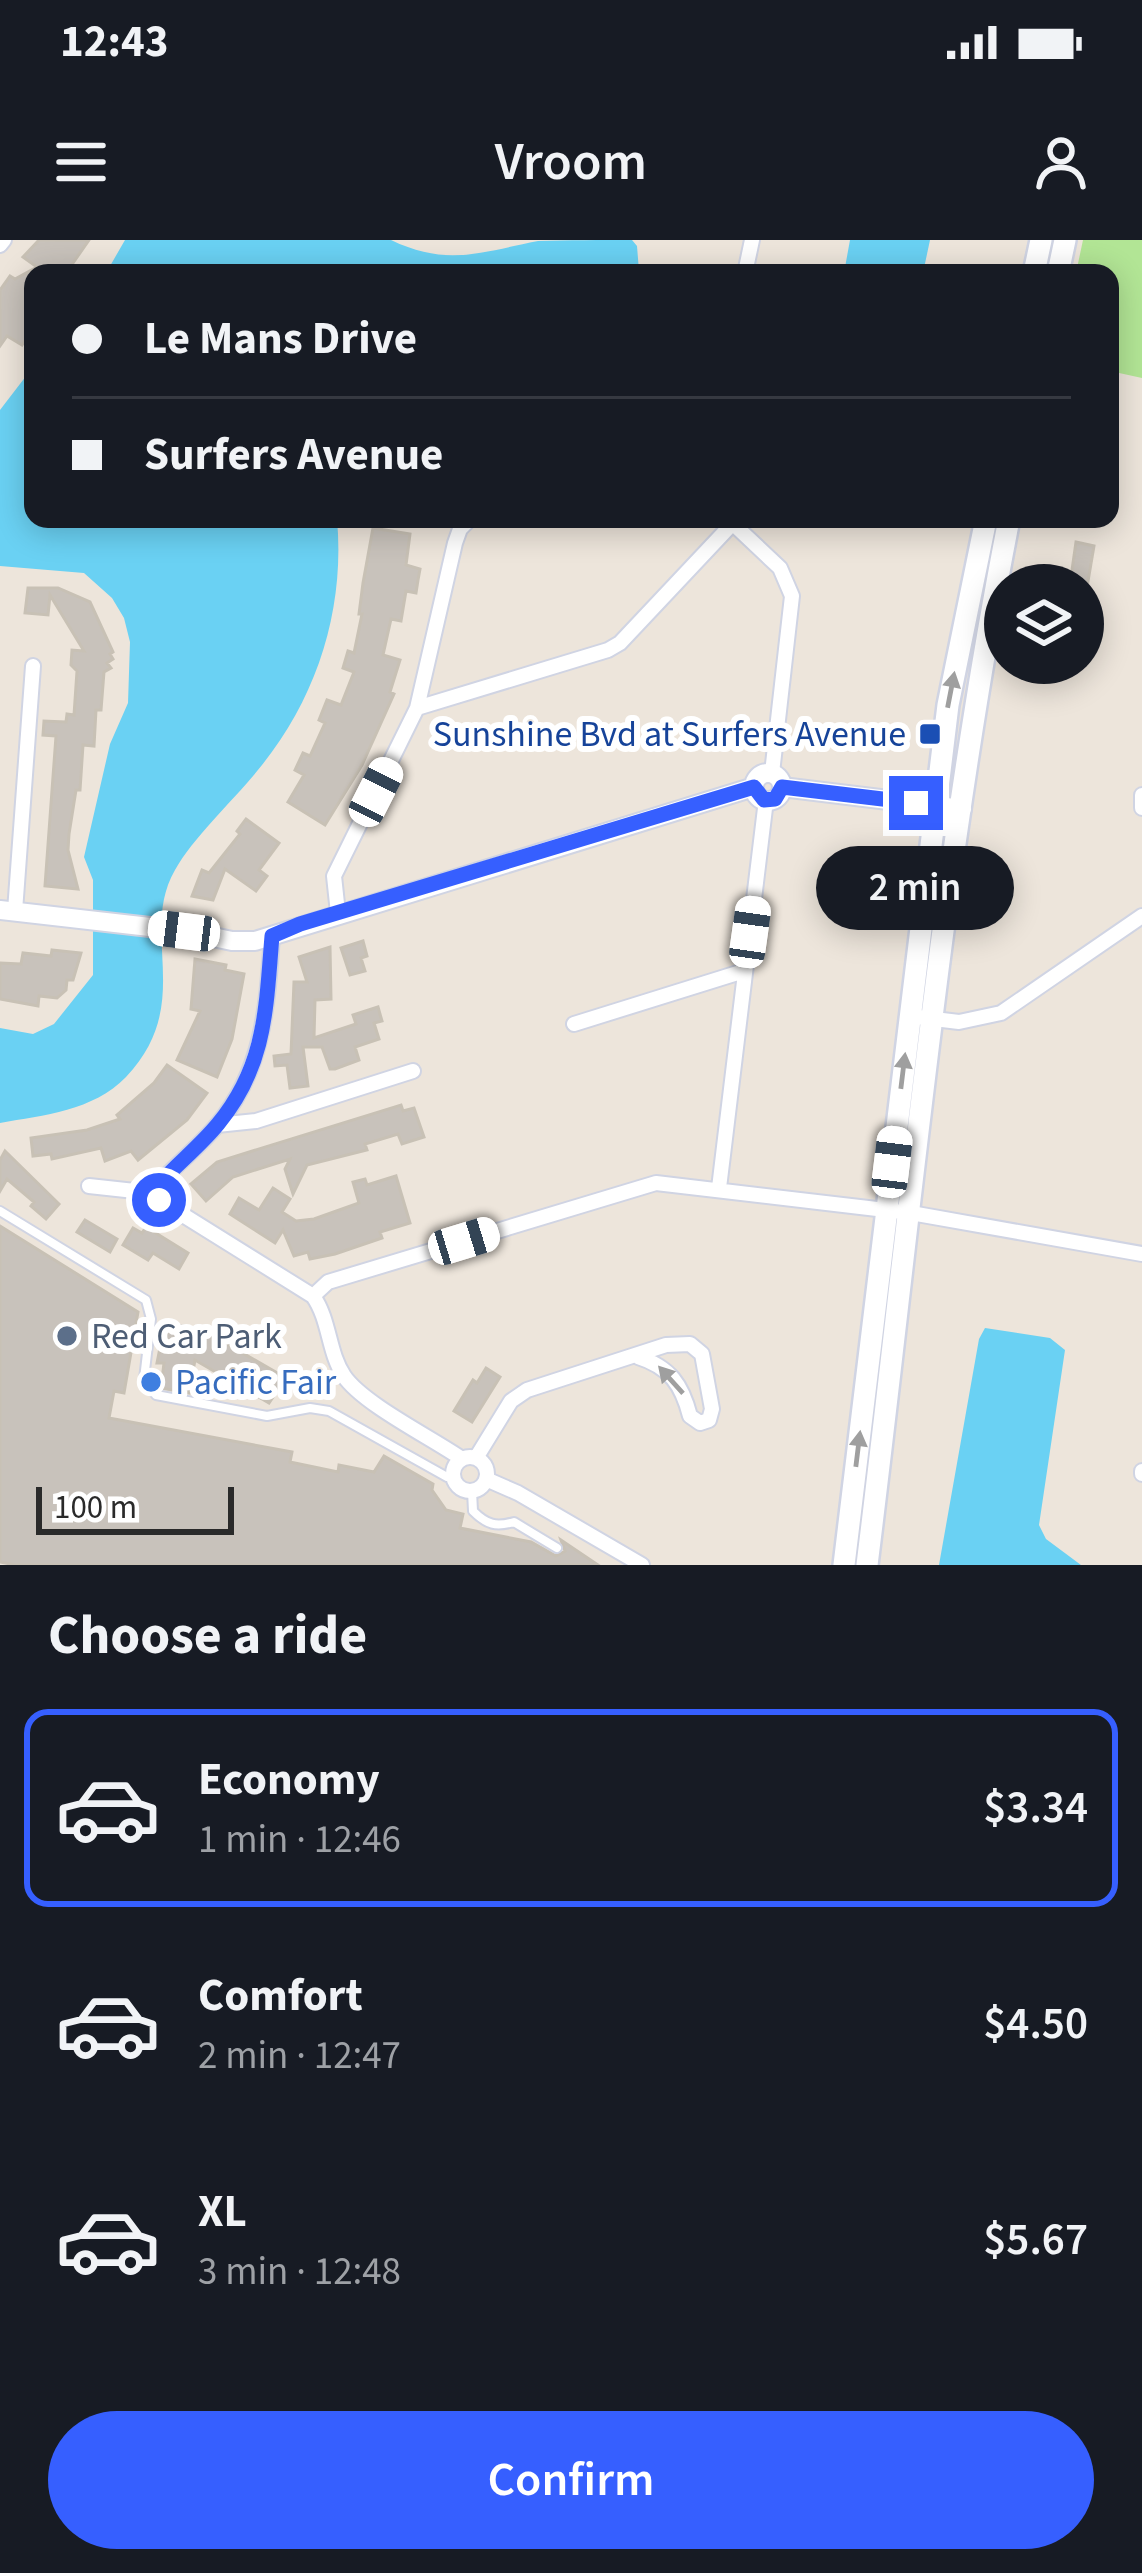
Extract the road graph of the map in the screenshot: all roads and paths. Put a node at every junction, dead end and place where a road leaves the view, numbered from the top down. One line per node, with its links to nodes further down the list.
1 (462, 528): 7 (street)
2 (724, 528): 7 (street)
3 (737, 528): 8 (street)
4 (984, 528): 10 (main road, one-way to 4)
5 (1007, 528): 12 (main road)
6 (33, 666): 13 (street)
7 (417, 707): 14 (street)
8 (769, 787): 10 (street); 14 (street); 17 (street)
9 (1142, 795): 11 (street)
10 (934, 805): 12 (street); 18 (main road)
11 (1142, 808)
12 (962, 809): 19 (main road)
13 (8, 911): 16 (street)
14 (338, 913): 16 (street)
15 (1142, 916): 19 (street)
16 (272, 936): 22 (street)
17 (744, 970): 20 (street); 24 (street)
18 (909, 1016): 19 (street); 26 (main road, one-way to 18)
19 (934, 1019): 28 (main road)
20 (574, 1024)
21 (412, 1071): 22 (street)
22 (217, 1125): 25 (street)
23 (88, 1186): 25 (street)
24 (719, 1188): 26 (street); 30 (street)
25 (154, 1192): 30 (street)
26 (886, 1210): 28 (street); 38 (main road, one-way to 26)
27 (0, 1211): 33 (lane)
28 (910, 1213): 29 (street); 39 (main road)
29 (1142, 1254)
30 (313, 1296): 32 (street)
31 (638, 1357): 31 (street, one-way to 31); 32 (street)
32 (469, 1458): 33 (street); 34 (street)
33 (453, 1477): 35 (street)
34 (486, 1480): 35 (street); 37 (street)
35 (472, 1491): 36 (lane)
36 (557, 1548)
37 (642, 1565)
38 (844, 1565)
39 (867, 1565)

